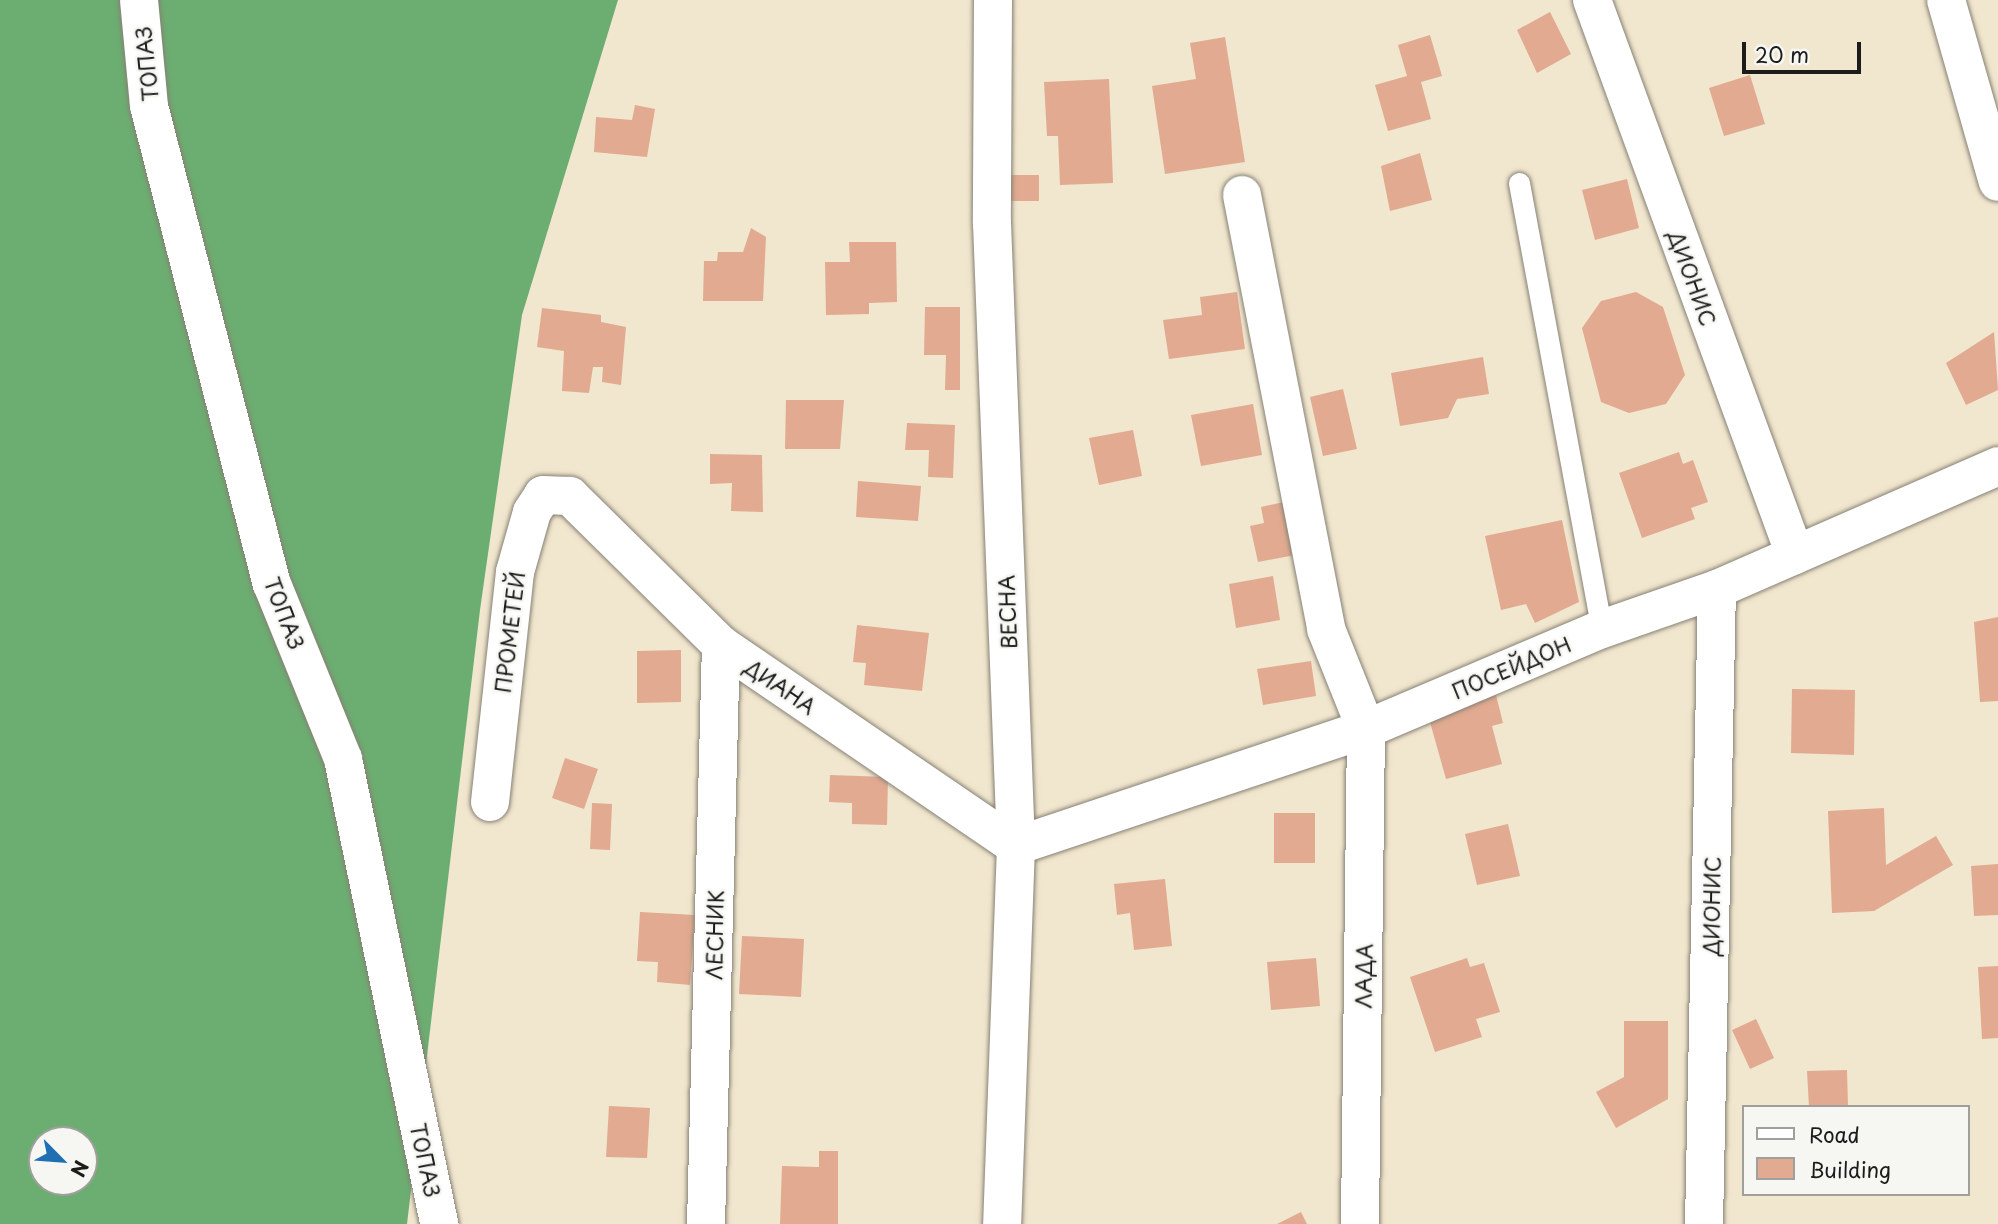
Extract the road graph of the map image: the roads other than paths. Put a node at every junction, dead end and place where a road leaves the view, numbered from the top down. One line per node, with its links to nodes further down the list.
1 (139, 0): 18 (street, ТОПАЗ)
2 (993, 0): 17 (street, ВЕСНА)
3 (1592, 0): 11 (street, ДИОНИС)
4 (1946, 0): 5 (street)
5 (1986, 92): 6 (street)
6 (1998, 181)
7 (1519, 183): 13 (lane)
8 (1242, 195): 15 (street)
9 (1998, 466): 11 (street, ПОСЕЙДОН)
10 (570, 496): 14 (street, ДИАНА); 16 (street, ПРОМЕТЕЙ)
11 (1795, 555): 12 (street, ПОСЕЙДОН)
12 (1717, 589): 13 (street, ПОСЕЙДОН); 22 (street, ДИОНИС)
13 (1602, 629): 15 (street, ПОСЕЙДОН)
14 (721, 645): 17 (street, ДИАНА); 19 (street, ЛЕСНИК)
15 (1366, 729): 17 (street, ПОСЕЙДОН); 21 (street, ЛАДА)
16 (490, 802)
17 (1016, 846): 20 (street, ВЕСНА)
18 (439, 1224)
19 (706, 1224)
20 (1002, 1224)
21 (1360, 1224)
22 (1704, 1224)

